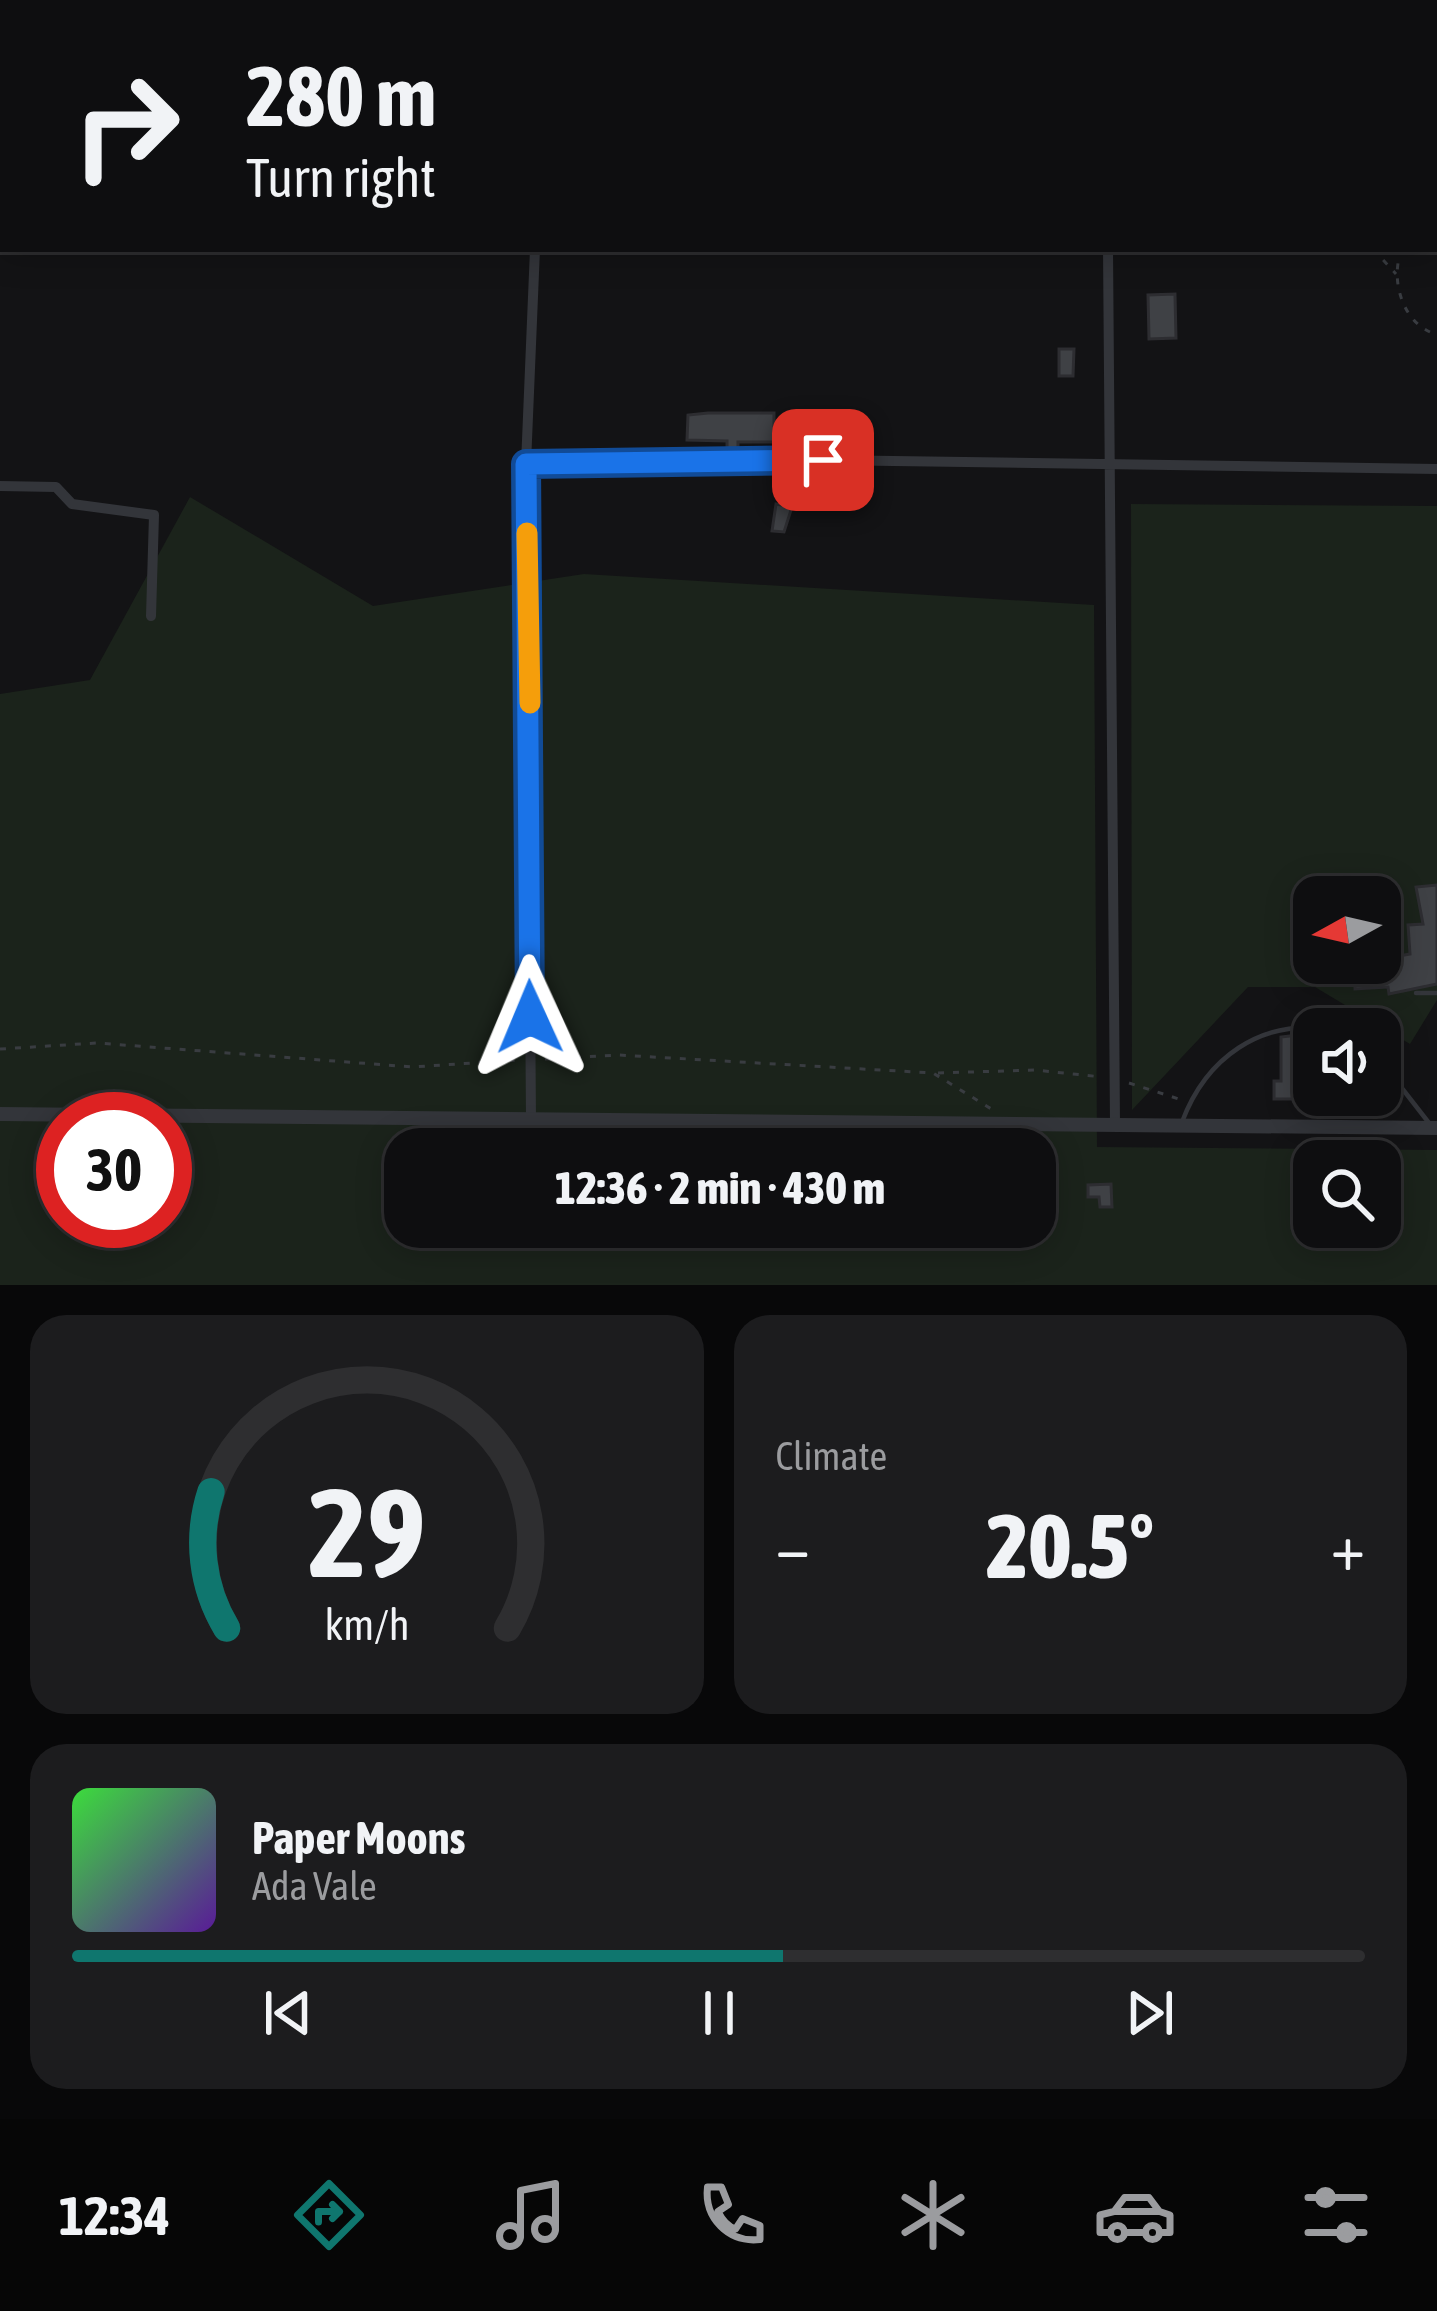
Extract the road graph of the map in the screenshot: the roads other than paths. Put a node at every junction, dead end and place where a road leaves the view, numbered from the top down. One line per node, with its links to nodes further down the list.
1 (535, 252): 3 (street)
2 (1108, 252): 4 (street)
3 (526, 464): 4 (street); 13 (street)
4 (1111, 469): 5 (street); 14 (street)
5 (1437, 470)
6 (0, 486): 7 (street)
7 (151, 616)
8 (1416, 993): 9 (lane)
9 (1437, 993)
10 (1293, 1028): 15 (lane)
11 (1401, 1083): 16 (lane)
12 (0, 1114): 13 (street)
13 (531, 1119): 14 (street)
14 (1115, 1124): 15 (street)
15 (1181, 1125): 16 (street)
16 (1434, 1128)

